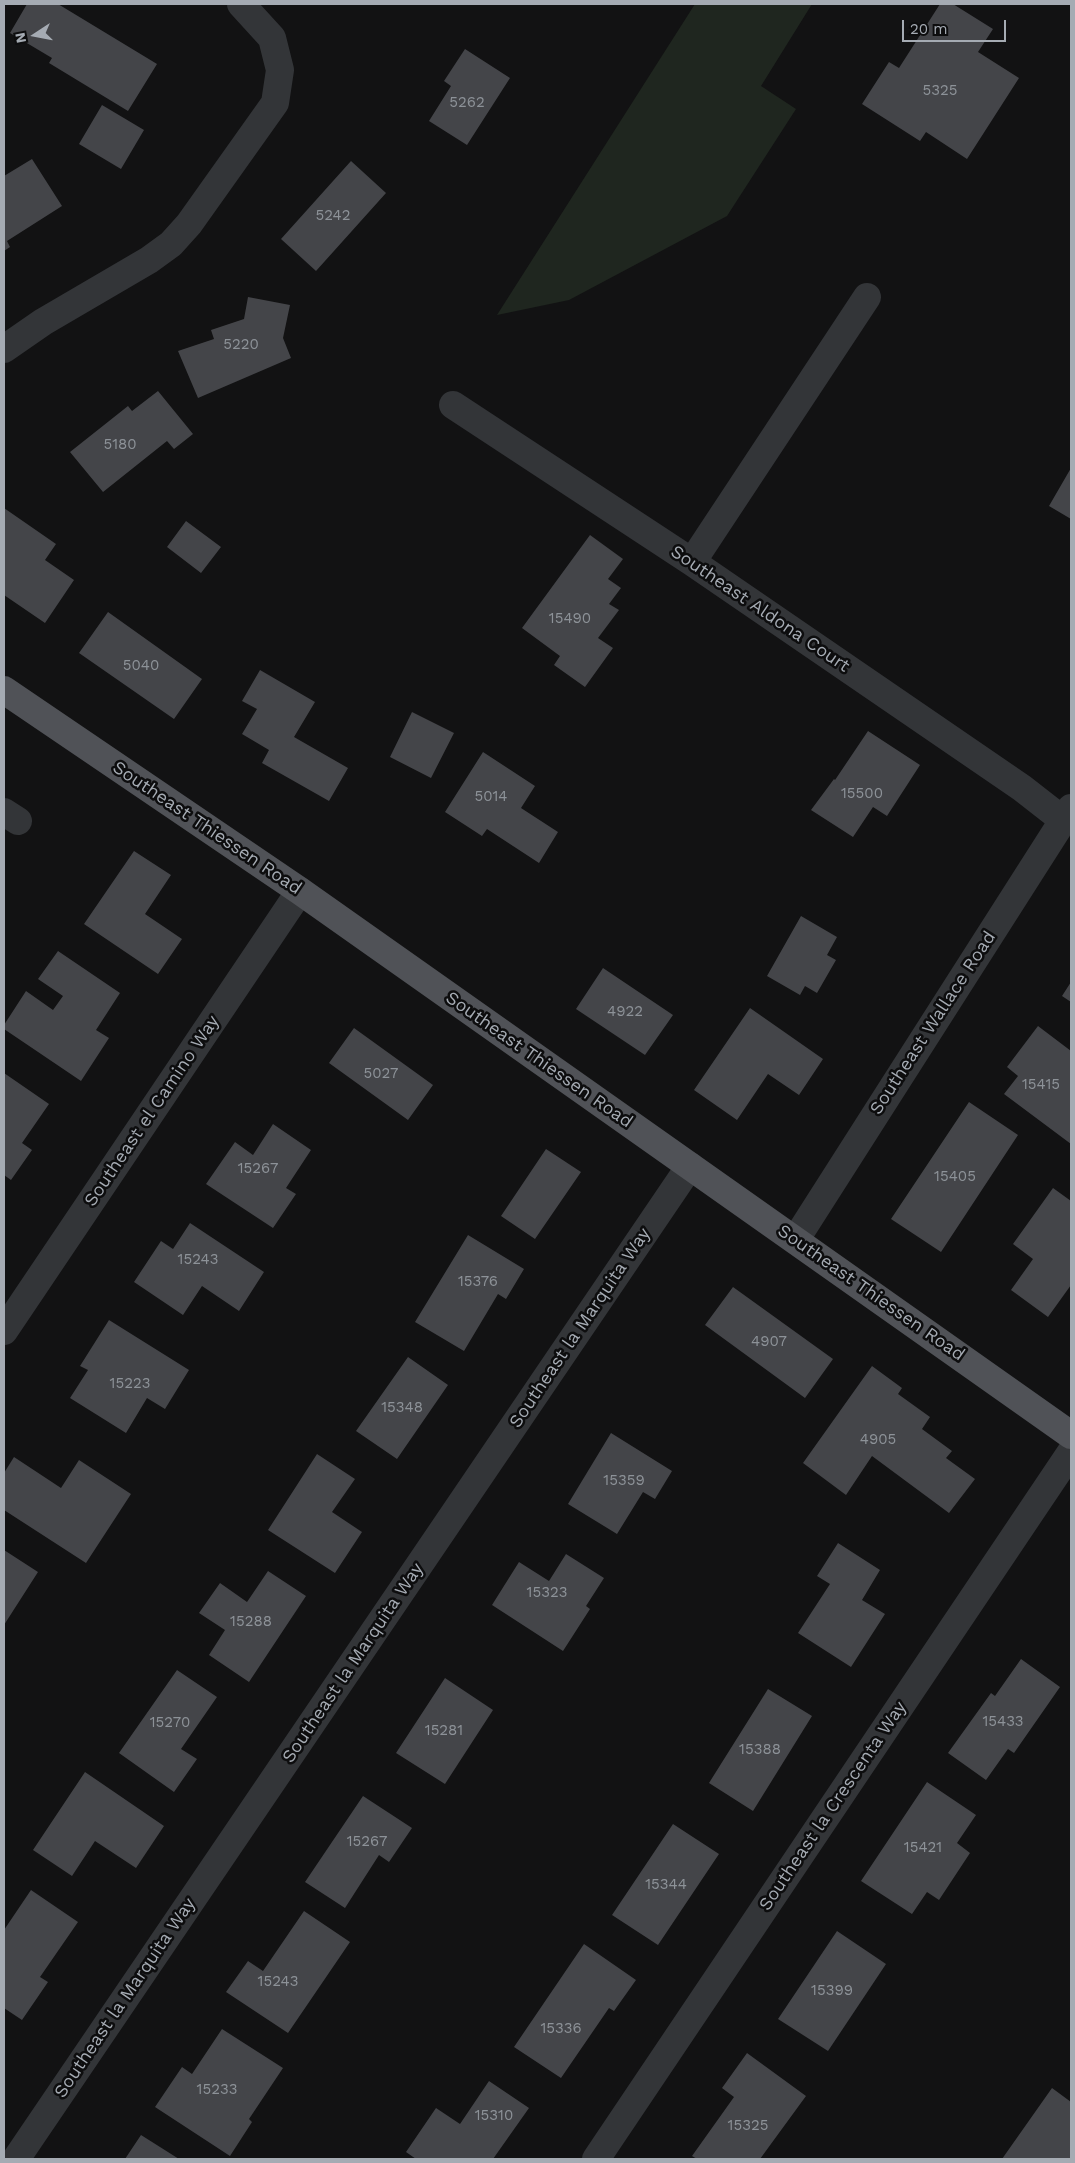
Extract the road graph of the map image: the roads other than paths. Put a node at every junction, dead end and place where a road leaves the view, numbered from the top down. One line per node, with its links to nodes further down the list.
1 (241, 4): 3 (street)
2 (867, 296): 5 (street)
3 (4, 349)
4 (453, 405): 5 (street, Southeast Aldona Court)
5 (692, 562): 7 (street, Southeast Aldona Court)
6 (4, 690): 8 (main road, Southeast Thiessen Road)
7 (1067, 814): 10 (street, Southeast Wallace Road)
8 (300, 891): 9 (main road, Southeast Thiessen Road); 11 (street, Southeast el Camino Way)
9 (690, 1166): 10 (main road, Southeast Thiessen Road); 14 (street, Southeast la Marquita Way)
10 (796, 1239): 12 (main road, Southeast Thiessen Road)
11 (4, 1331)
12 (1071, 1434)
13 (1071, 1452): 15 (street, Southeast la Crescenta Way)
14 (16, 2159)
15 (596, 2159)

